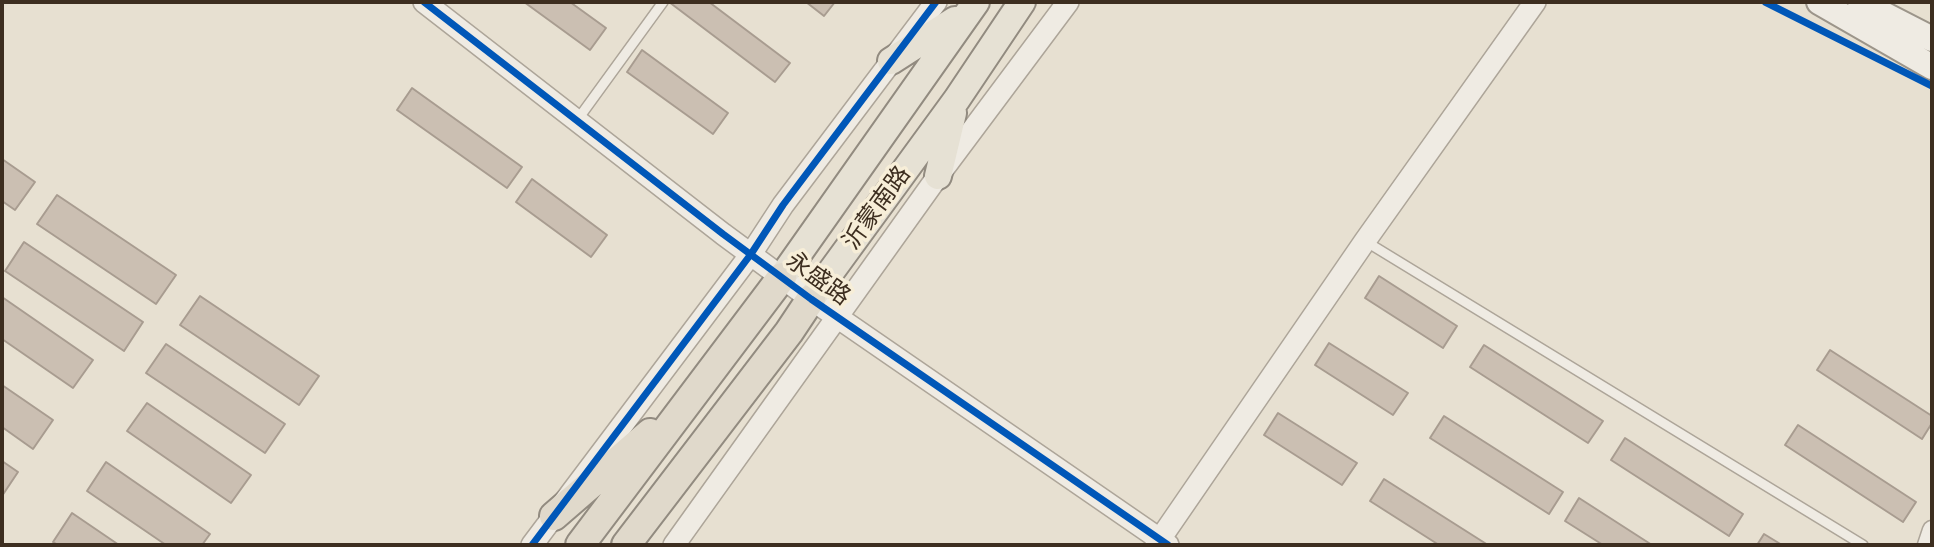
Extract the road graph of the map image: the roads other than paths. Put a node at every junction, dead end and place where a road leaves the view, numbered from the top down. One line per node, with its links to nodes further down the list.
1 (424, 2): 14 (street, 永盛路)
2 (663, 2): 14 (lane)
3 (936, 2): 11 (street)
4 (1022, 2): 13 (main road, 沂蒙南路)
5 (1069, 2): 15 (street)
6 (1535, 2): 16 (street)
7 (1819, 2): 12 (main road)
8 (1860, 2): 10 (main road)
9 (972, 7): 11 (main road); 18 (main road, 沂蒙南路)
10 (1932, 39)
11 (891, 61): 17 (street)
12 (1932, 66)
13 (957, 99): 15 (main road); 19 (main road, 沂蒙南路)
14 (577, 121): 17 (street, 永盛路)
15 (938, 176): 20 (street)
16 (1365, 241): 24 (street); 29 (lane)
17 (751, 254): 18 (street, 永盛路); 22 (street)
18 (782, 276): 19 (street, 永盛路); 21 (highway, 沂蒙南路)
19 (811, 299): 20 (street, 永盛路); 27 (highway, 沂蒙南路)
20 (838, 318): 24 (street, 永盛路); 28 (street)
21 (691, 397): 22 (highway); 26 (highway, 沂蒙南路)
22 (554, 516): 25 (street)
23 (1932, 530): 30 (street)
24 (1161, 543)
25 (532, 545)
26 (580, 545)
27 (626, 545)
28 (674, 545)
29 (1863, 545)
30 (1927, 545)

